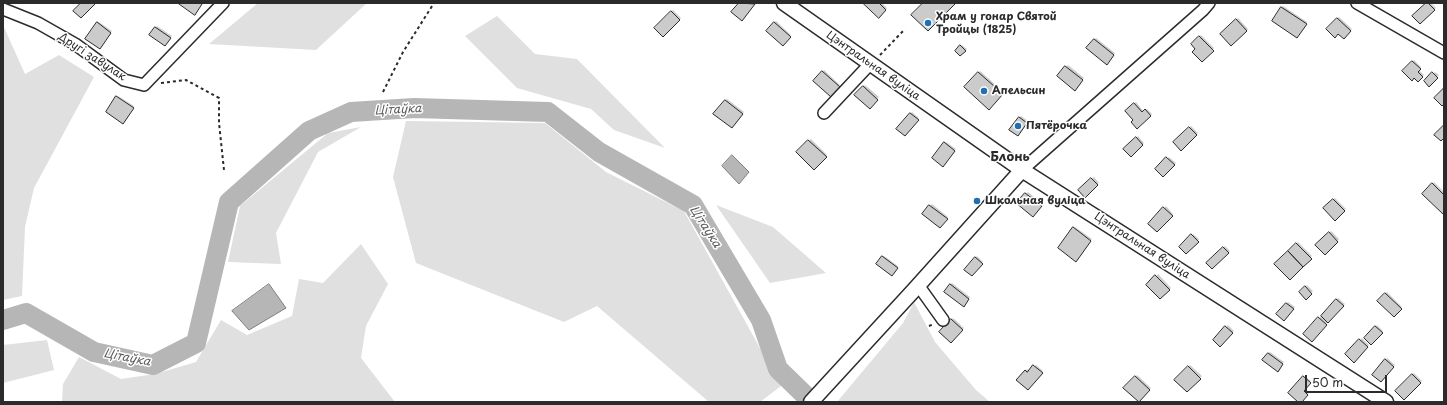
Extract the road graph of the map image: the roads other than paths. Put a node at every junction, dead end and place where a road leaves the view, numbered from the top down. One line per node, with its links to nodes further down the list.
1 (223, 3): 5 (street, Другі завулак)
2 (784, 3): 7 (main road, Цэнтральная вуліца)
3 (1209, 3): 9 (street)
4 (1358, 3): 6 (street)
5 (3, 9)
6 (1444, 54)
7 (870, 64): 8 (street); 9 (main road, Цэнтральная вуліца)
8 (824, 113)
9 (1022, 170): 10 (main road); 13 (main road, Цэнтральная вуліца)
10 (916, 288): 11 (street); 12 (main road)
11 (943, 320)
12 (811, 402)
13 (1386, 402)

